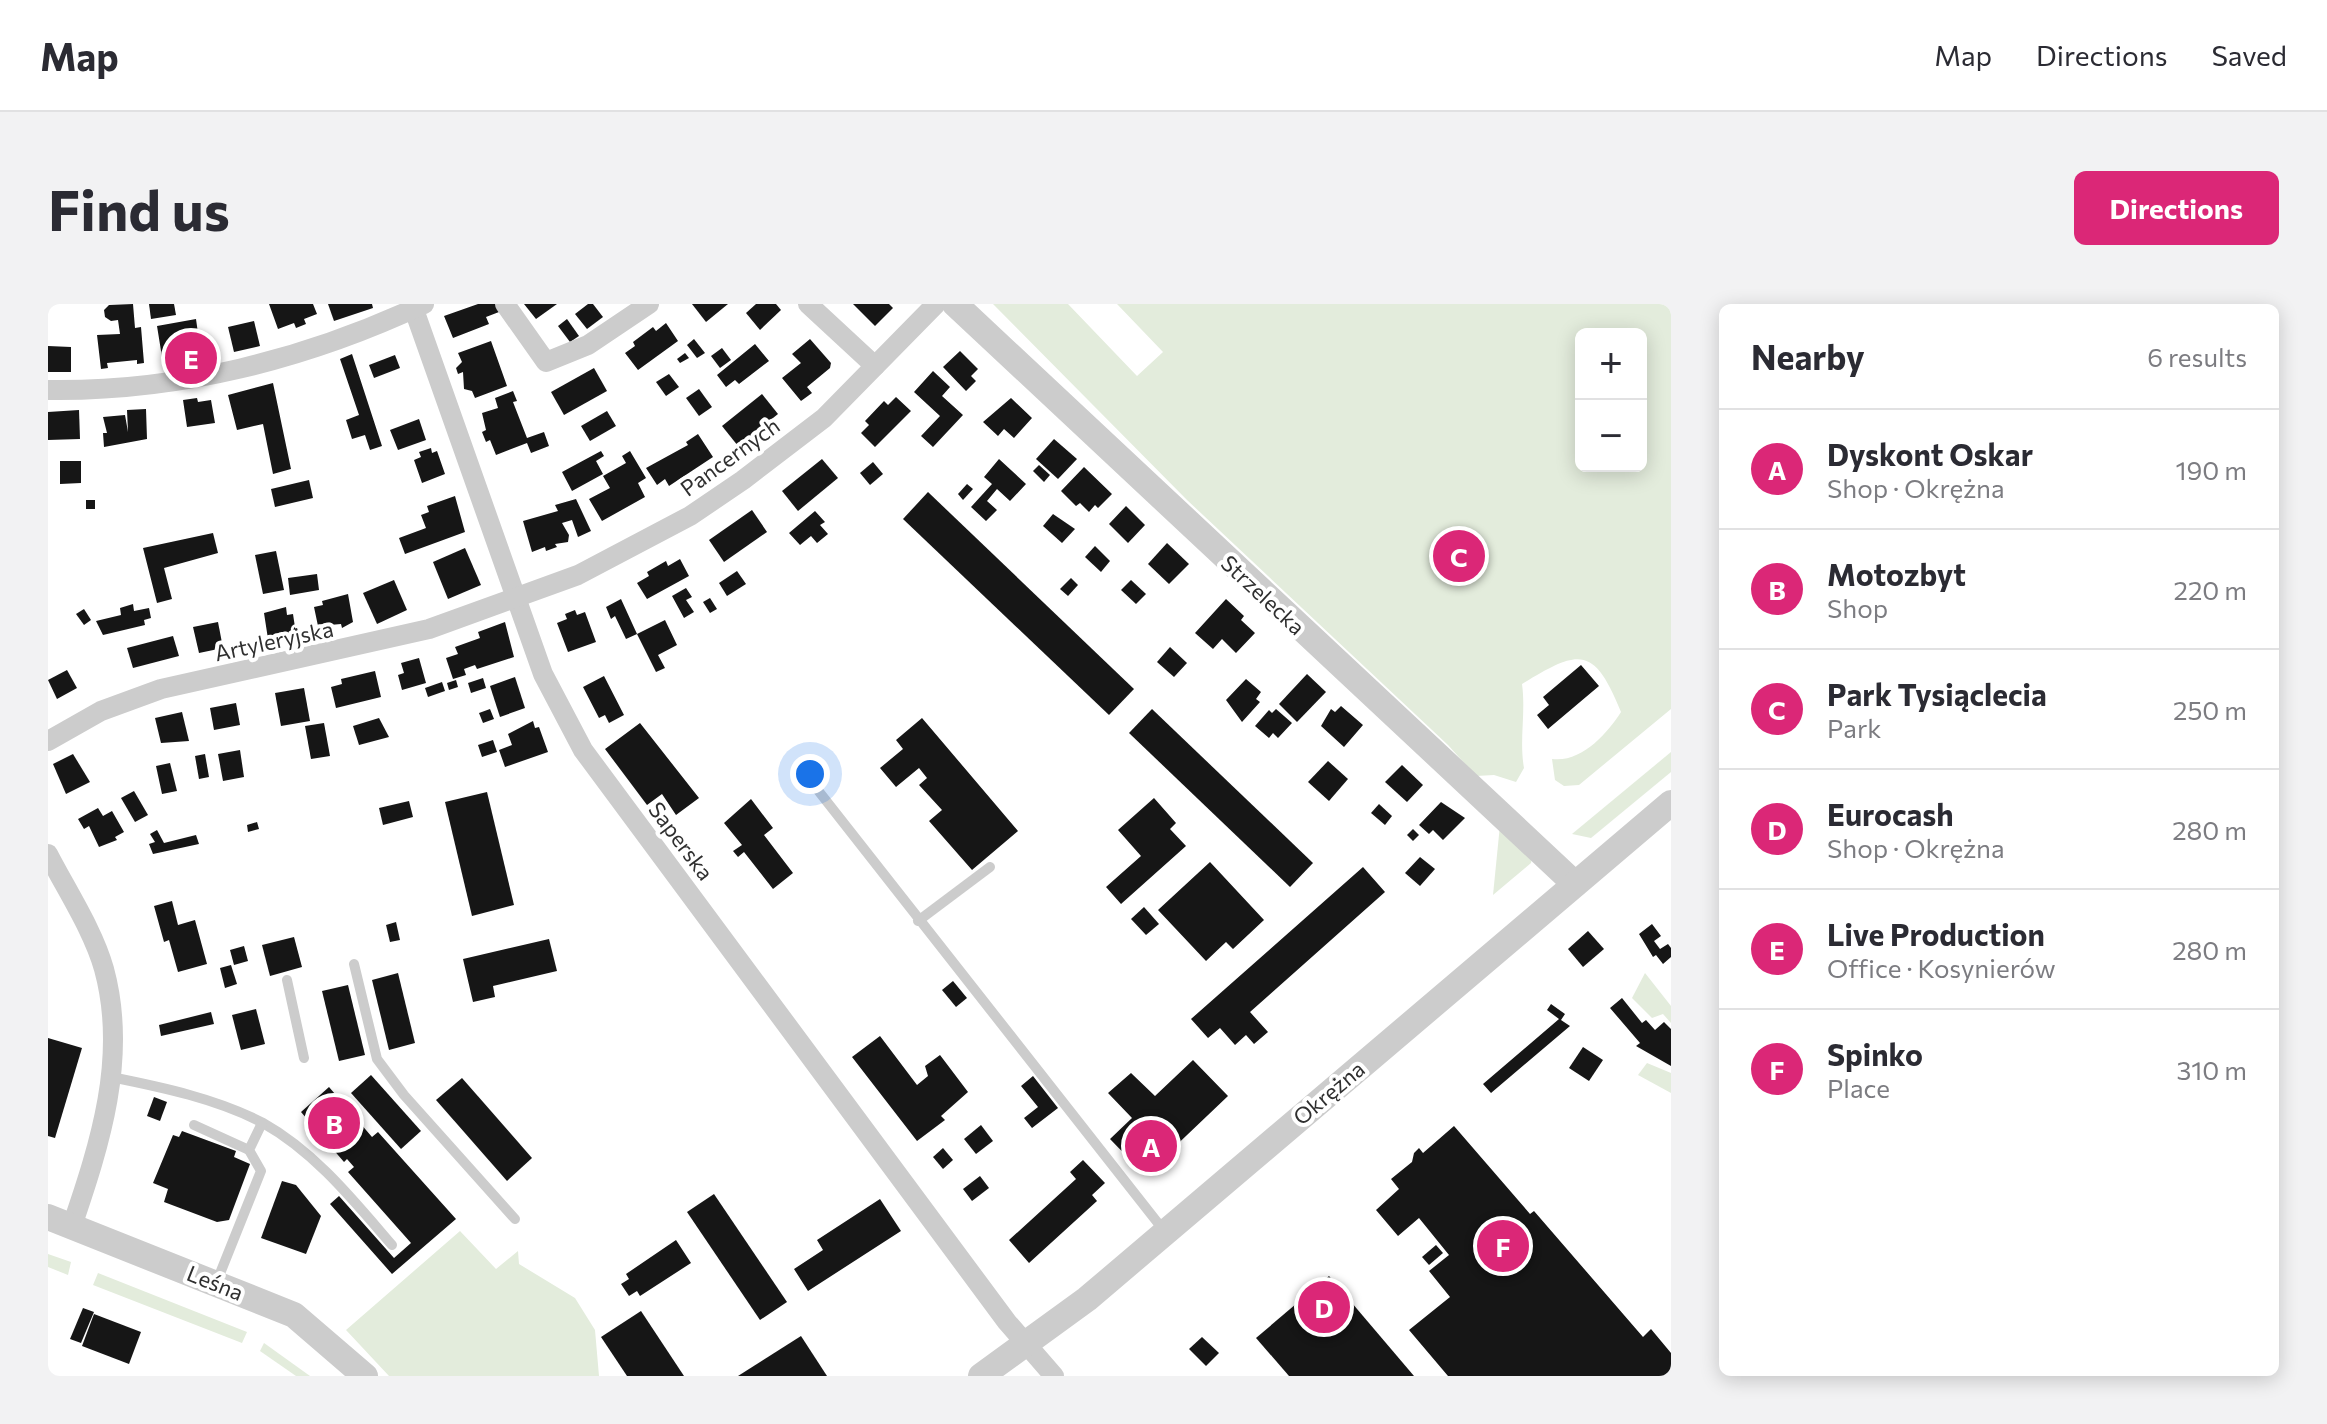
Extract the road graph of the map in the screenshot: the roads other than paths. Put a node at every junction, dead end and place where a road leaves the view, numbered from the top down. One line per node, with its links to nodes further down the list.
1 (505, 304): 2 (street)
2 (649, 304)
3 (808, 304): 7 (street)
4 (936, 304): 7 (street, Pancernych)
5 (955, 304): 15 (street, Strzelecka)
6 (417, 306): 8 (street); 9 (street, Saperska)
7 (875, 366): 9 (street, Pancernych)
8 (48, 390)
9 (516, 599): 10 (street, Artyleryjska); 29 (street, Saperska)
10 (48, 741)
11 (813, 784): 16 (lane)
12 (1671, 803): 15 (street, Okrężna)
13 (48, 854): 20 (street)
14 (990, 867): 16 (lane)
15 (1575, 884): 26 (street, Okrężna)
16 (918, 921): 26 (lane)
17 (354, 964): 24 (lane)
18 (287, 980): 19 (lane)
19 (304, 1058)
20 (111, 1077): 21 (lane); 25 (street)
21 (262, 1123): 23 (lane); 27 (lane)
22 (194, 1125): 23 (lane)
23 (249, 1150): 28 (lane)
24 (515, 1219)
25 (60, 1221): 28 (street, Leśna)
26 (1165, 1233): 29 (street, Okrężna)
27 (392, 1245)
28 (216, 1283): 30 (street, Leśna)
29 (1026, 1345): 31 (street, Okrężna); 32 (street, Saperska)
30 (365, 1376)
31 (981, 1376)
32 (1054, 1376)

